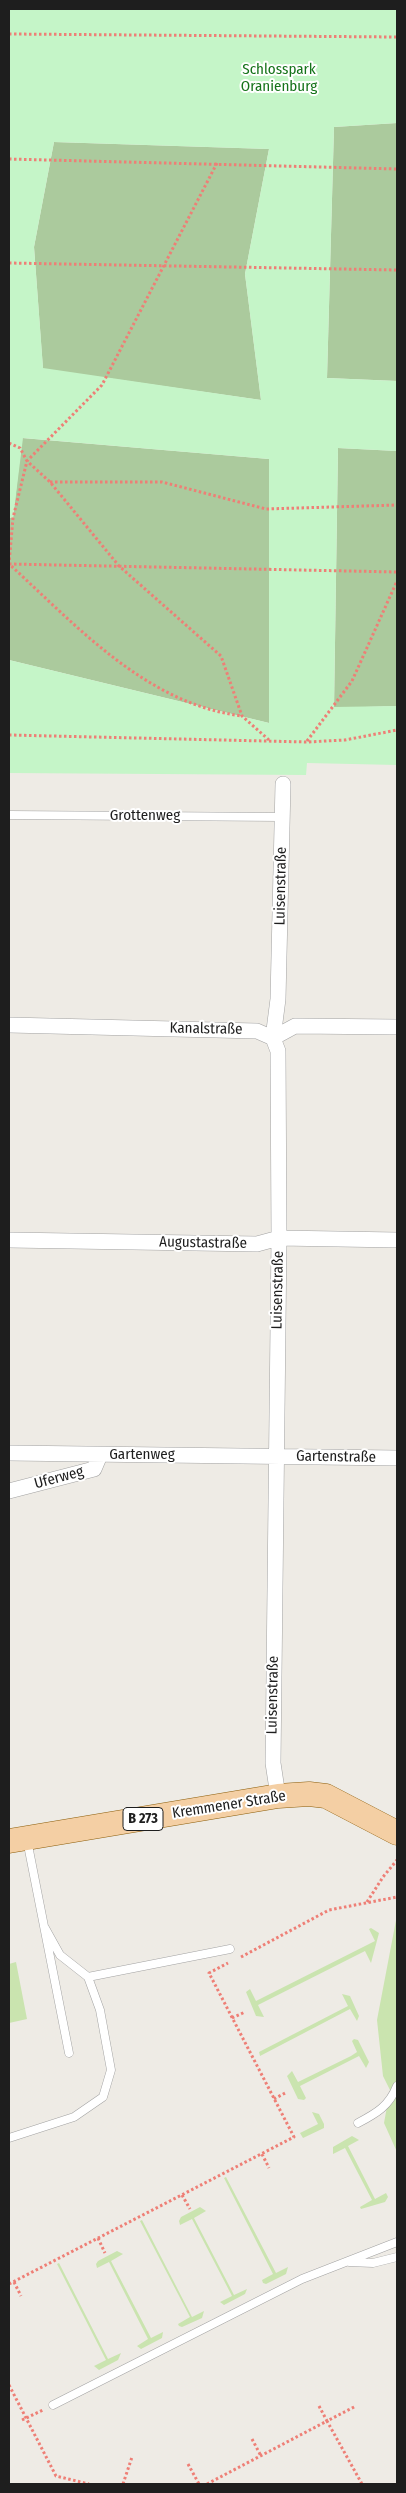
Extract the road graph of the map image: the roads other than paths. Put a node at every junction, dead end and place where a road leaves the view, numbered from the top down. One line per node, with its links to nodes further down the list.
1 (283, 784): 3 (street, Luisenstraße)
2 (9, 815): 3 (lane, Grottenweg)
3 (282, 818): 6 (street, Luisenstraße)
4 (9, 1025): 6 (street, Kanalstraße)
5 (397, 1027): 6 (street)
6 (272, 1038): 7 (street, Luisenstraße)
7 (279, 1238): 8 (street, Augustastraße); 9 (street, Augustastraße); 12 (street, Luisenstraße)
8 (9, 1240)
9 (397, 1240)
10 (9, 1453): 11 (street, Gartenweg)
11 (100, 1455): 12 (street, Gartenweg); 14 (street, Uferweg)
12 (276, 1456): 13 (street, Gartenstraße); 15 (street, Luisenstraße)
13 (397, 1458)
14 (9, 1491)
15 (278, 1796): 16 (main road, Kremmener Straße / B 273); 18 (main road, Kremmener Straße / B 273)
16 (356, 1813): 17 (main road, Kremmener Straße / B 273); 19 (main road, Kremmener Straße / B 273)
17 (397, 1832)
18 (18, 1840): 20 (lane)
19 (397, 1850)
20 (45, 1928): 22 (lane); 23 (lane)
21 (230, 1949): 22 (lane)
22 (88, 1977): 26 (lane)
23 (69, 2053)
24 (397, 2086): 25 (lane)
25 (358, 2123)
26 (9, 2140)
27 (397, 2242): 29 (lane)
28 (397, 2257): 29 (lane)
29 (347, 2262): 30 (lane)
30 (53, 2405)

